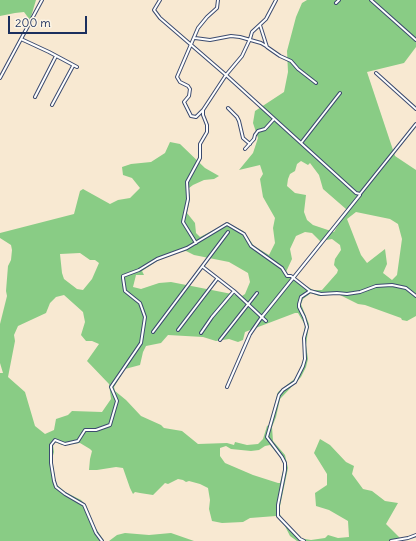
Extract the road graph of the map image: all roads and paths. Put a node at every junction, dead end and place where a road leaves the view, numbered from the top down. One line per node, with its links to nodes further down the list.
1 (42, 0): 10 (street)
2 (160, 0): 13 (street)
3 (218, 0): 9 (street)
4 (276, 0): 8 (street)
5 (339, 0): 7 (street)
6 (371, 0): 12 (street)
7 (336, 3)
8 (260, 25): 11 (street); 14 (street)
9 (194, 38): 11 (street); 13 (street)
10 (21, 39): 15 (street); 20 (street)
11 (250, 39): 14 (street); 19 (street)
12 (416, 40)
13 (191, 46): 19 (street); 27 (street)
14 (267, 47): 21 (street)
15 (56, 56): 16 (street); 23 (street)
16 (73, 66): 17 (street); 24 (street)
17 (77, 68)
18 (376, 74): 26 (street)
19 (226, 75): 27 (street); 28 (street)
20 (0, 78)
21 (316, 83)
22 (340, 93): 30 (street)
23 (35, 97)
24 (52, 105)
25 (228, 108): 31 (street)
26 (416, 109)
27 (203, 110): 35 (street)
28 (274, 119): 30 (street); 31 (street)
29 (416, 124): 33 (street)
30 (301, 143): 33 (street)
31 (250, 144): 32 (street)
32 (245, 149)
33 (360, 194): 38 (street)
34 (228, 232): 36 (street)
35 (196, 243): 38 (street); 52 (street)
36 (203, 267): 37 (street); 47 (street)
37 (218, 278): 39 (street); 46 (street)
38 (293, 278): 40 (street); 44 (street)
39 (234, 291): 43 (street); 48 (street)
40 (310, 291): 42 (street); 53 (street)
41 (257, 293): 43 (street)
42 (416, 296)
43 (248, 304): 44 (street); 49 (street)
44 (261, 318): 45 (street); 50 (street)
45 (266, 321)
46 (178, 330)
47 (153, 332)
48 (201, 333)
49 (220, 340)
50 (227, 386)
51 (416, 535): 54 (street)
52 (102, 541)
53 (304, 541)
54 (391, 541)

